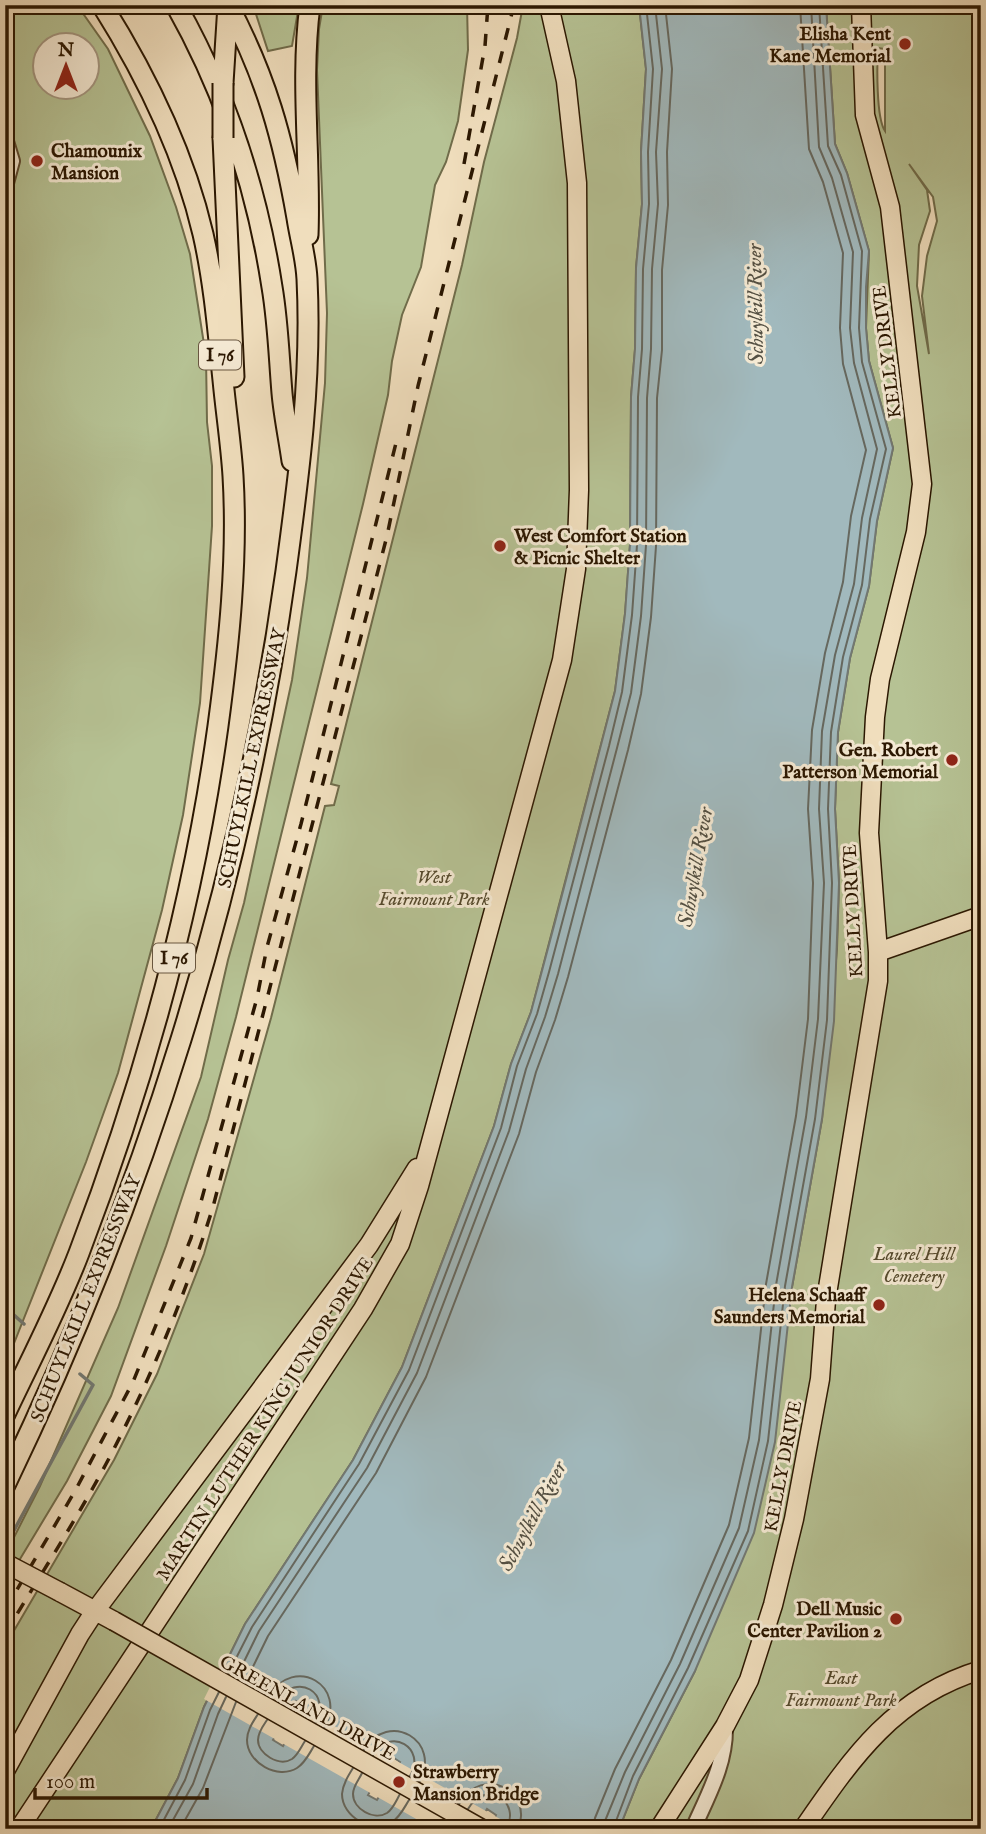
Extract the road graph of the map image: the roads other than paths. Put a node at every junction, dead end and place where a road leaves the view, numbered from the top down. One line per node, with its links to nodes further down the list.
1 (93, 5): 8 (highway)
2 (102, 5): 8 (highway, SCHUYLKILL EXPRESSWAY / I 76)
3 (176, 5): 13 (highway)
4 (228, 5): 11 (highway, SCHUYLKILL EXPRESSWAY / I 76); 12 (highway, bridge)
5 (310, 5): 11 (highway)
6 (549, 5): 16 (main road, MARTIN LUTHER KING JUNIOR DRIVE)
7 (861, 5): 15 (main road, KELLY DRIVE)
8 (130, 51): 12 (highway, SCHUYLKILL EXPRESSWAY / I 76)
9 (5, 138): 10 (street)
10 (5, 187)
11 (307, 274): 13 (highway, SCHUYLKILL EXPRESSWAY / I 76)
12 (233, 476): 19 (highway, SCHUYLKILL EXPRESSWAY / I 76)
13 (297, 492): 20 (highway, SCHUYLKILL EXPRESSWAY / I 76)
14 (981, 916): 15 (main road)
15 (878, 952): 24 (main road, KELLY DRIVE)
16 (429, 1147): 17 (main road, MARTIN LUTHER KING JUNIOR DRIVE); 18 (main road)
17 (400, 1244): 18 (main road); 26 (main road, MARTIN LUTHER KING JUNIOR DRIVE)
18 (369, 1245): 22 (main road)
19 (5, 1414)
20 (5, 1485)
21 (5, 1563): 22 (main road, bridge)
22 (94, 1611): 25 (main road); 27 (main road, GREENLAND DRIVE, bridge)
23 (981, 1670): 30 (main road)
24 (725, 1726): 28 (main road, KELLY DRIVE); 29 (street)
25 (5, 1771)
26 (19, 1829)
27 (482, 1829)
28 (659, 1829)
29 (694, 1829)
30 (803, 1829)

